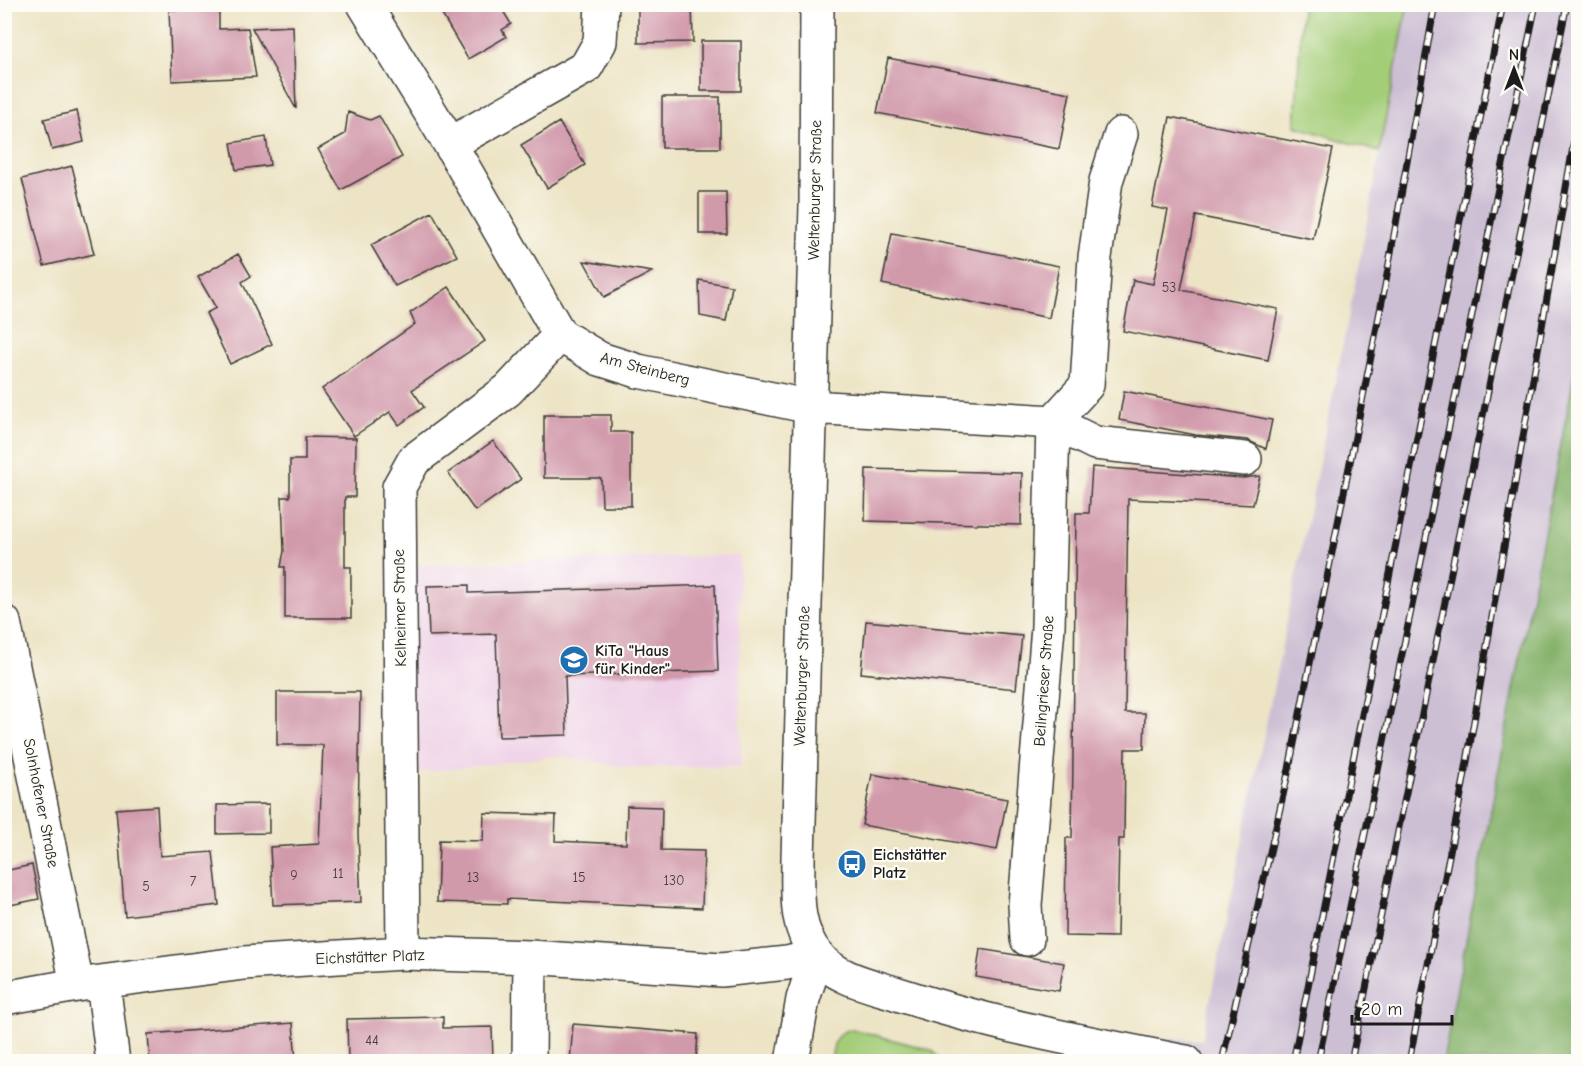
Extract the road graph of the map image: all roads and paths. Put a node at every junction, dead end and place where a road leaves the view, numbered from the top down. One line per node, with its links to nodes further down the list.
1 (364, 4): 5 (street, Am Steinberg)
2 (602, 4): 5 (street)
3 (817, 4): 7 (street, Weltenburger Straße)
4 (1121, 134): 8 (street)
5 (450, 144): 6 (street, Am Steinberg)
6 (560, 335): 7 (street, Am Steinberg); 12 (street, Kelheimer Straße)
7 (811, 407): 8 (street); 13 (street, Weltenburger Straße)
8 (1053, 422): 9 (street); 11 (street, Beilngrieser Straße)
9 (1245, 459)
10 (4, 622): 15 (street, Solnhofener Straße)
11 (1027, 939)
12 (403, 953): 14 (street, Eichstätter Platz); 15 (street, Eichstätter Platz)
13 (817, 956): 14 (street, Eichstätter Platz); 19 (street); 20 (street, Weltenburger Straße)
14 (530, 957): 18 (street)
15 (90, 983): 16 (street, Eichstätter Platz); 17 (street)
16 (4, 998)
17 (113, 1062)
18 (529, 1062)
19 (792, 1062)
20 (1186, 1062)

